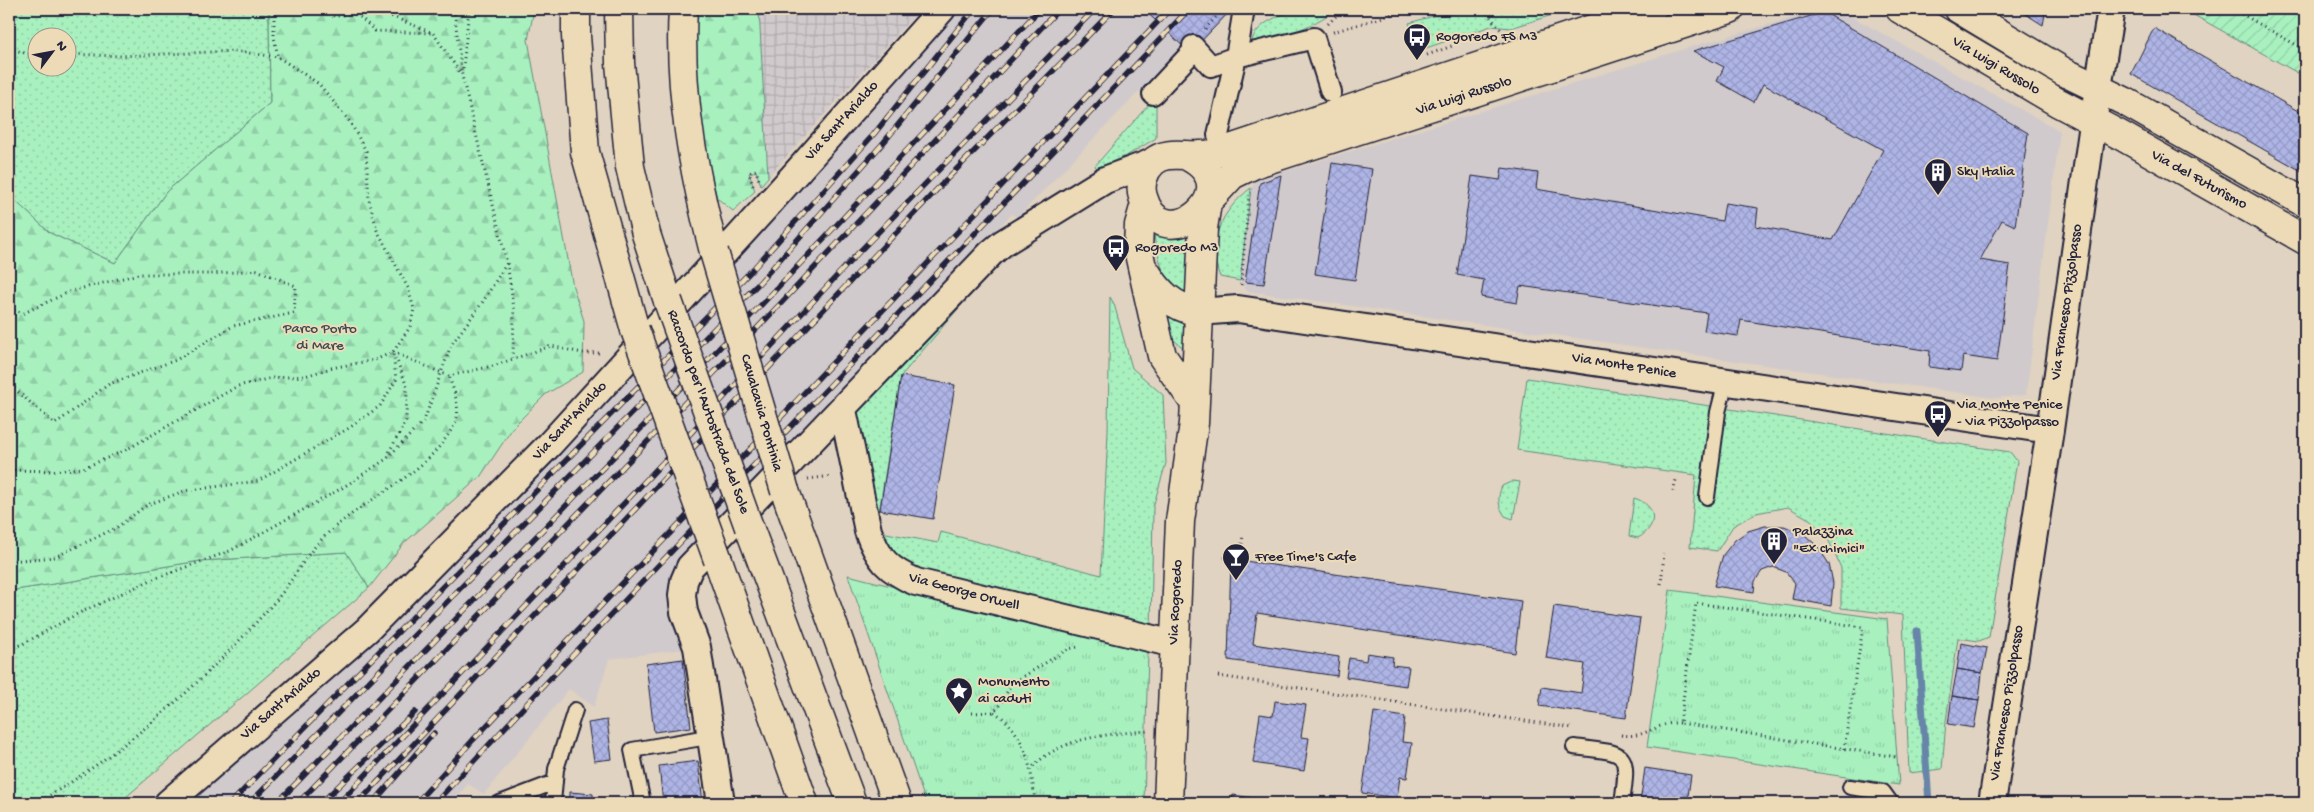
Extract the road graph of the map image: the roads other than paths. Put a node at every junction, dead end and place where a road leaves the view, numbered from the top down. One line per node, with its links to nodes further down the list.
1 (576, 9): 41 (main road, bridge)
2 (618, 9): 42 (main road, Raccordo per l'Autostrada del Sole, bridge)
3 (683, 9): 43 (main road, Cavalcavia Pontinia, bridge)
4 (942, 9): 36 (street, Via Sant'Arialdo)
5 (1244, 9): 11 (street)
6 (1652, 9): 17 (main road, Via Luigi Russolo)
7 (1730, 9): 19 (main road, Via Luigi Russolo)
8 (1900, 9): 15 (main road, Via Luigi Russolo)
9 (1959, 9): 12 (main road, Via Luigi Russolo)
10 (2111, 9): 12 (street, Via Francesco Pizzolpasso)
11 (1236, 56): 13 (street); 14 (street); 16 (street)
12 (2098, 88): 15 (street, Via Francesco Pizzolpasso); 20 (main road)
13 (1331, 92)
14 (1154, 94)
15 (2093, 121): 22 (main road, Via del Futurismo); 28 (street, Via Francesco Pizzolpasso)
16 (1218, 135)
17 (1185, 155): 18 (main road); 19 (main road)
18 (1153, 162): 21 (main road); 27 (street)
19 (1208, 202): 21 (main road); 24 (main road, Via Rogoredo)
20 (2305, 203)
21 (1145, 204): 23 (main road)
22 (2305, 240)
23 (1140, 263): 24 (main road); 26 (main road)
24 (1198, 312): 25 (street, Via Monte Penice); 26 (main road, Via Rogoredo)
25 (1726, 381): 28 (street, Via Monte Penice); 29 (lane)
26 (1194, 402): 30 (main road, Via Rogoredo)
27 (843, 410): 30 (street, Via George Orwell); 32 (street)
28 (2050, 430): 47 (street, Via Francesco Pizzolpasso)
29 (1707, 497)
30 (1174, 644): 44 (main road, Via Rogoredo)
31 (576, 710): 34 (lane)
32 (712, 739): 39 (lane); 40 (street)
33 (1574, 746): 45 (lane)
34 (554, 782): 37 (lane); 38 (lane)
35 (1850, 787): 46 (lane)
36 (168, 803)
37 (500, 803)
38 (553, 803)
39 (642, 803)
40 (722, 803)
41 (804, 803)
42 (852, 803)
43 (897, 803)
44 (1168, 803)
45 (1622, 803)
46 (1891, 803)
47 (1992, 803)

